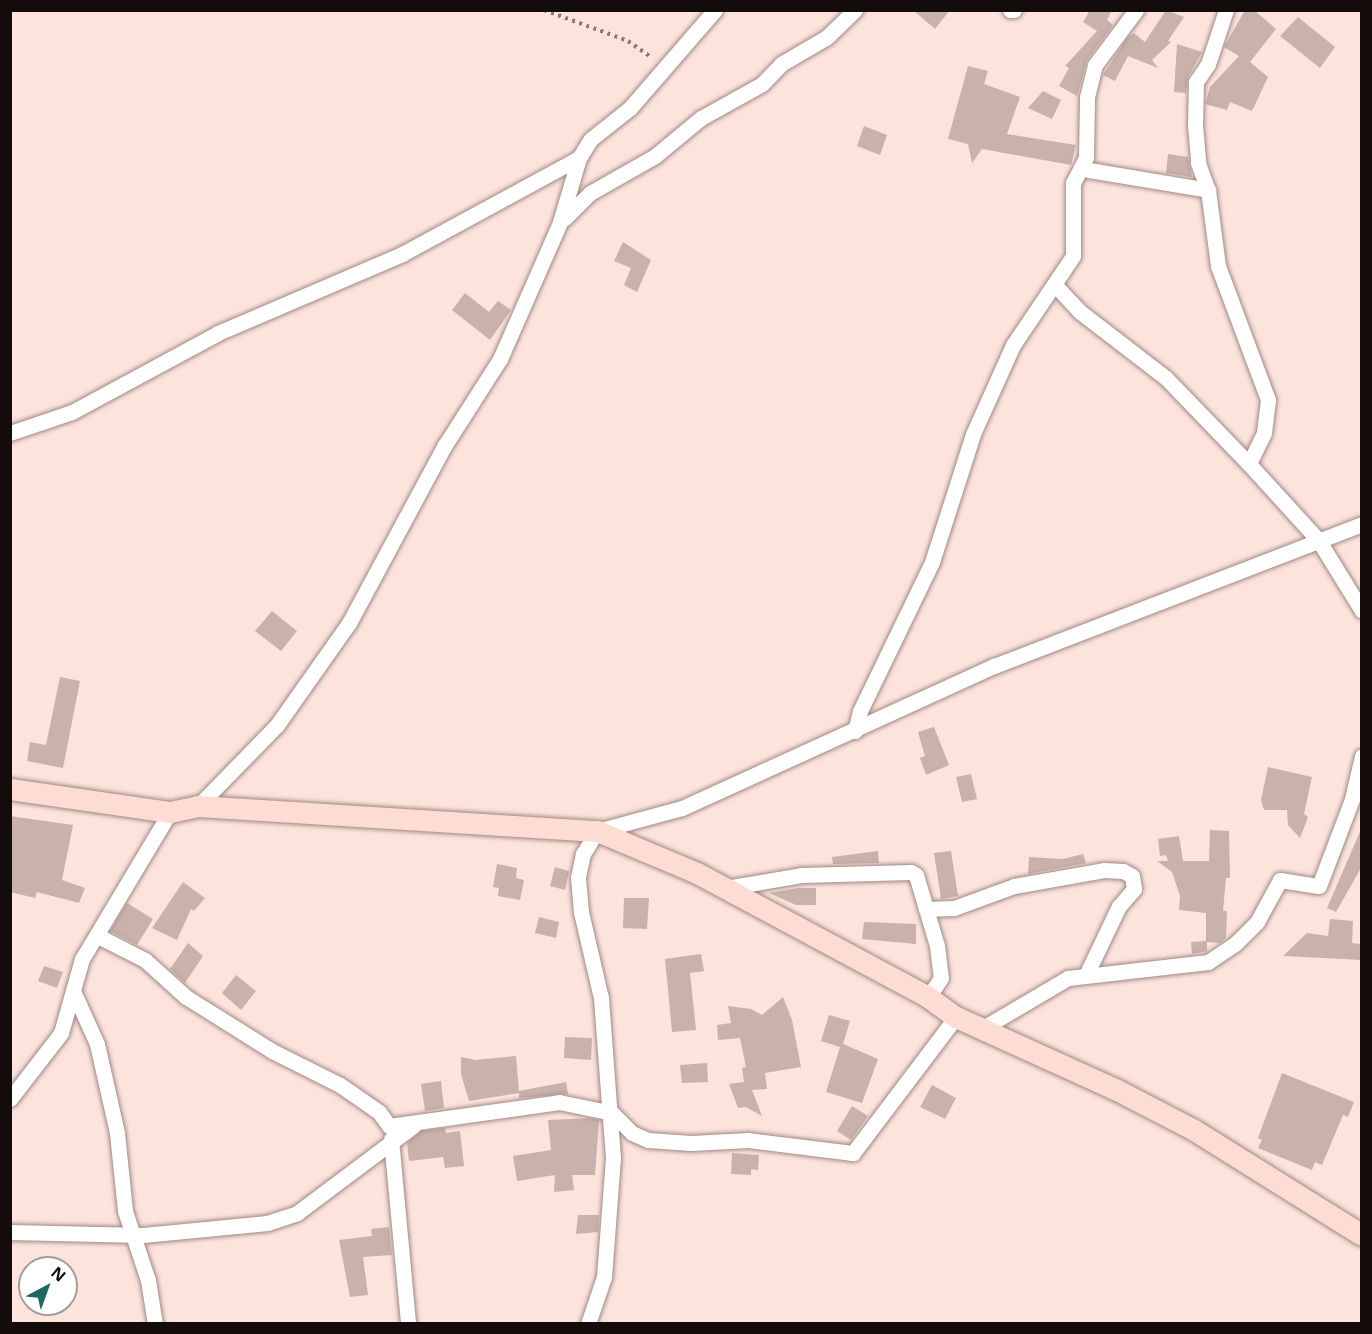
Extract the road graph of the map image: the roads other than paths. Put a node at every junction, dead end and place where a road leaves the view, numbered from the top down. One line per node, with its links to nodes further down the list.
1 (715, 10): 7 (street)
2 (855, 10): 10 (street)
3 (1010, 10): 4 (street)
4 (1014, 10)
5 (1136, 10): 8 (street)
6 (1226, 10): 9 (street)
7 (579, 158): 10 (street); 12 (street)
8 (1083, 169): 9 (street); 11 (street)
9 (1208, 190): 13 (street)
10 (560, 222): 20 (street)
11 (1055, 285): 13 (street); 17 (street)
12 (10, 433)
13 (1249, 464): 15 (street)
14 (1362, 524): 15 (street)
15 (1319, 541): 16 (street); 17 (street)
16 (1362, 611)
17 (855, 731): 22 (street)
18 (1362, 756): 26 (street)
19 (10, 789): 21 (street)
20 (198, 806): 21 (street); 22 (street)
21 (170, 812): 25 (street)
22 (597, 831): 23 (street); 32 (street)
23 (726, 888): 24 (street); 28 (street)
24 (926, 909): 26 (street); 28 (street)
25 (98, 936): 27 (street); 33 (street)
26 (1087, 973): 30 (street)
27 (74, 993): 31 (street); 36 (street)
28 (928, 997): 29 (street)
29 (956, 1017): 30 (street); 32 (street)
30 (983, 1028): 37 (street)
31 (10, 1099)
32 (612, 1113): 33 (street); 40 (street)
33 (416, 1125): 34 (street)
34 (391, 1139): 36 (street); 39 (street)
35 (10, 1232): 36 (street)
36 (132, 1234): 38 (street)
37 (1362, 1235)
38 (155, 1323)
39 (408, 1323)
40 (588, 1323)

